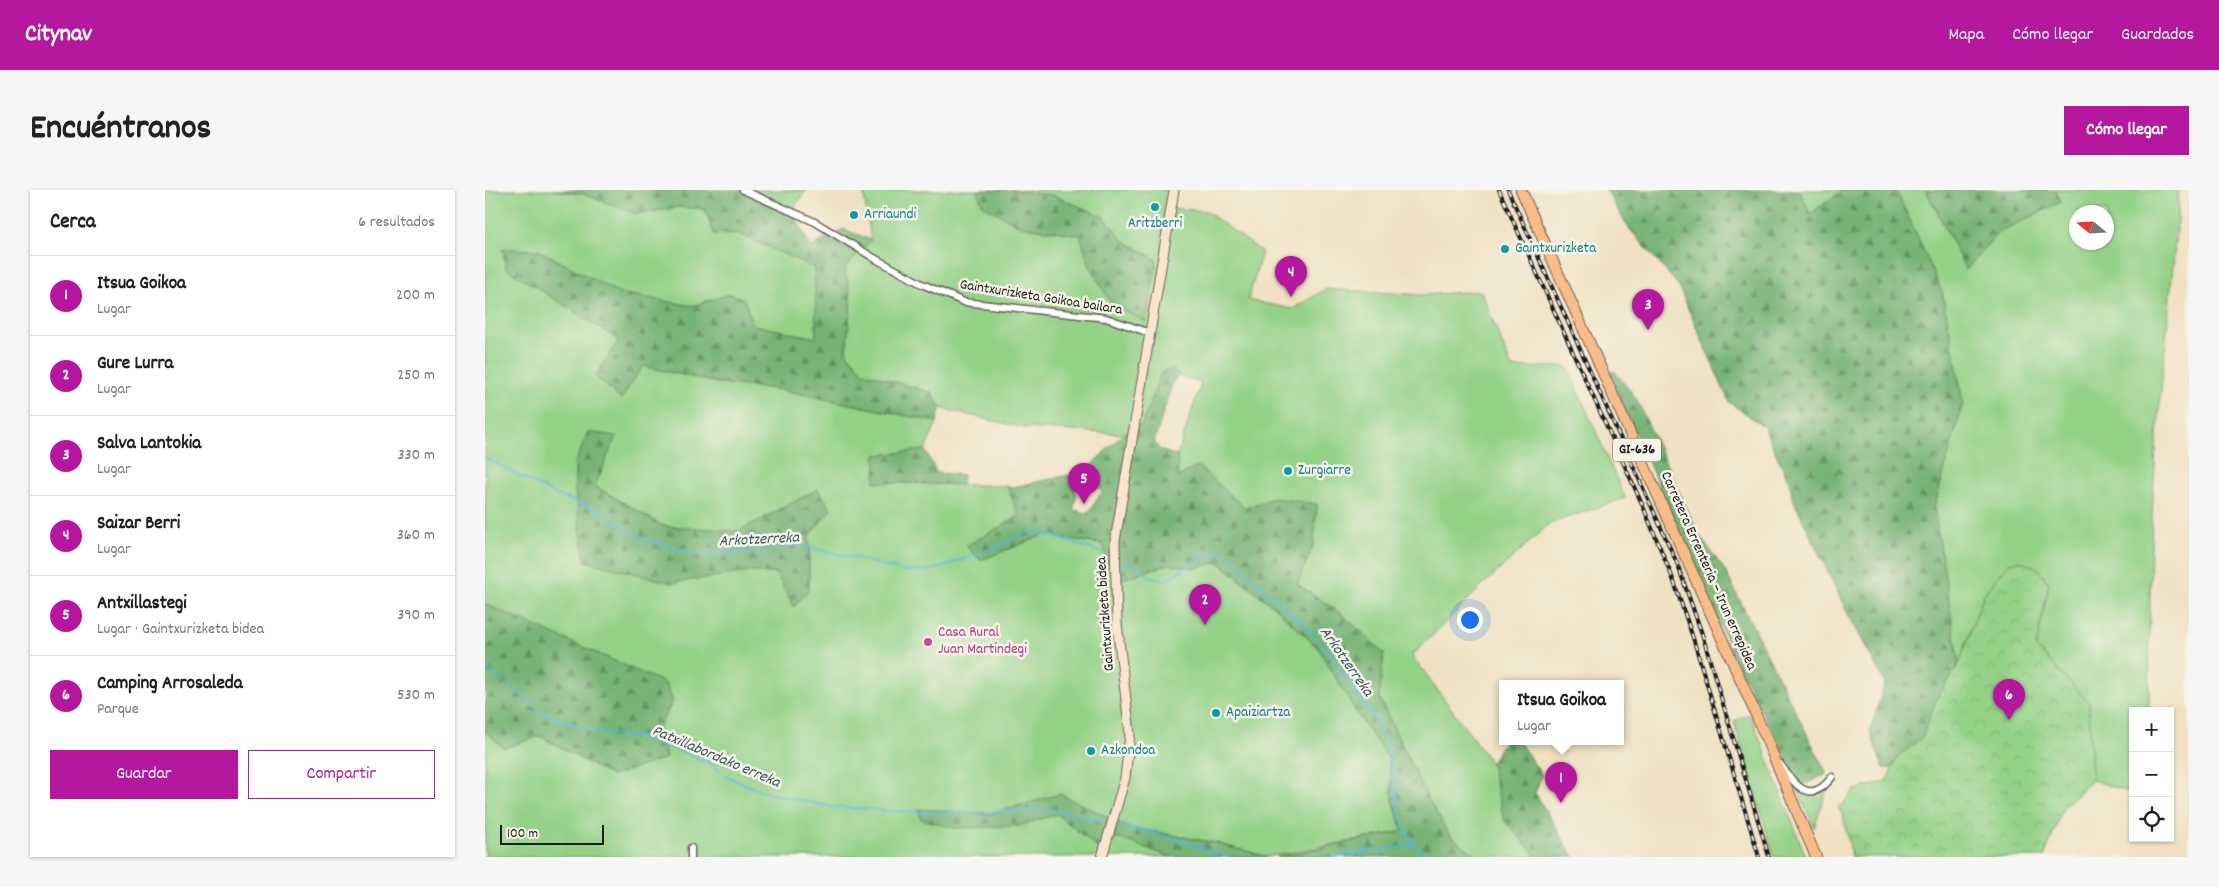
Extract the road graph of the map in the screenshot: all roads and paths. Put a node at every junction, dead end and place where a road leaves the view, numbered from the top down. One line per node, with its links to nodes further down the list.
1 (743, 190): 4 (street, Gaintxurizketa Goikoa bailara)
2 (1173, 190): 4 (main road, Gaintxurizketa bidea)
3 (1521, 190): 5 (main road, Carretera Errenteria – Irun errepidea / GI-636)
4 (1150, 332): 11 (main road, Gaintxurizketa bidea)
5 (1773, 753): 6 (street); 7 (main road, Carretera Errenteria – Irun errepidea / GI-636)
6 (1832, 776)
7 (1798, 812): 8 (main road, Carretera Errenteria – Irun errepidea / GI-636); 12 (main road)
8 (1807, 834): 13 (main road, Carretera Errenteria – Irun errepidea / GI-636); 14 (main road)
9 (691, 848): 10 (street)
10 (691, 857)
11 (1102, 857)
12 (1810, 857)
13 (1817, 857)
14 (1823, 857)

